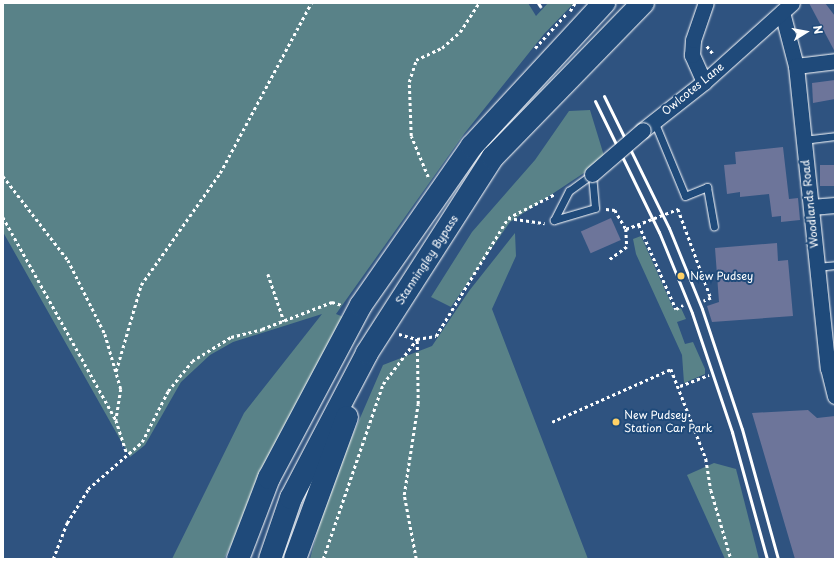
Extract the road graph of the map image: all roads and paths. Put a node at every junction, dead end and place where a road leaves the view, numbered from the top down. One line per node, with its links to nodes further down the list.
1 (310, 3): 36 (path)
2 (479, 3): 17 (path)
3 (575, 3): 8 (path)
4 (604, 3): 17 (highway)
5 (643, 3): 29 (highway, Stanningley Bypass)
6 (706, 3): 11 (street)
7 (787, 7): 10 (street, Woodlands Road); 11 (street, Owlcotes Lane)
8 (535, 48)
9 (835, 61): 10 (street)
10 (796, 66): 14 (street, Woodlands Road)
11 (704, 82): 12 (street, Owlcotes Lane)
12 (649, 126): 15 (street, Owlcotes Lane, bridge); 25 (lane)
13 (835, 136): 14 (lane)
14 (804, 140): 20 (street, Woodlands Road)
15 (592, 174): 19 (lane); 23 (lane)
16 (3, 176): 36 (path)
17 (438, 196): 43 (highway)
18 (835, 205): 20 (street)
19 (595, 208): 23 (lane); 26 (path)
20 (811, 208): 30 (street, Woodlands Road)
21 (3, 217): 40 (path)
22 (508, 218): 23 (path)
23 (550, 222)
24 (639, 224): 26 (path, bridge); 32 (path, bridge); 33 (path)
25 (714, 226)
26 (626, 229): 27 (path)
27 (609, 260)
28 (835, 265): 30 (lane)
29 (422, 267): 44 (highway, Stanningley Bypass); 45 (highway)
30 (817, 267): 35 (street, Woodlands Road)
31 (268, 274): 34 (path)
32 (704, 301)
33 (683, 305)
34 (284, 321)
35 (831, 359): 39 (street, Woodlands Road)
36 (116, 371): 40 (path)
37 (709, 375): 38 (path)
38 (680, 386): 41 (path); 48 (path)
39 (835, 396)
40 (116, 420): 42 (path)
41 (552, 422)
42 (53, 559)
43 (238, 559)
44 (270, 559)
45 (295, 559)
46 (323, 559): 47 (path)
47 (416, 559)
48 (731, 559)

